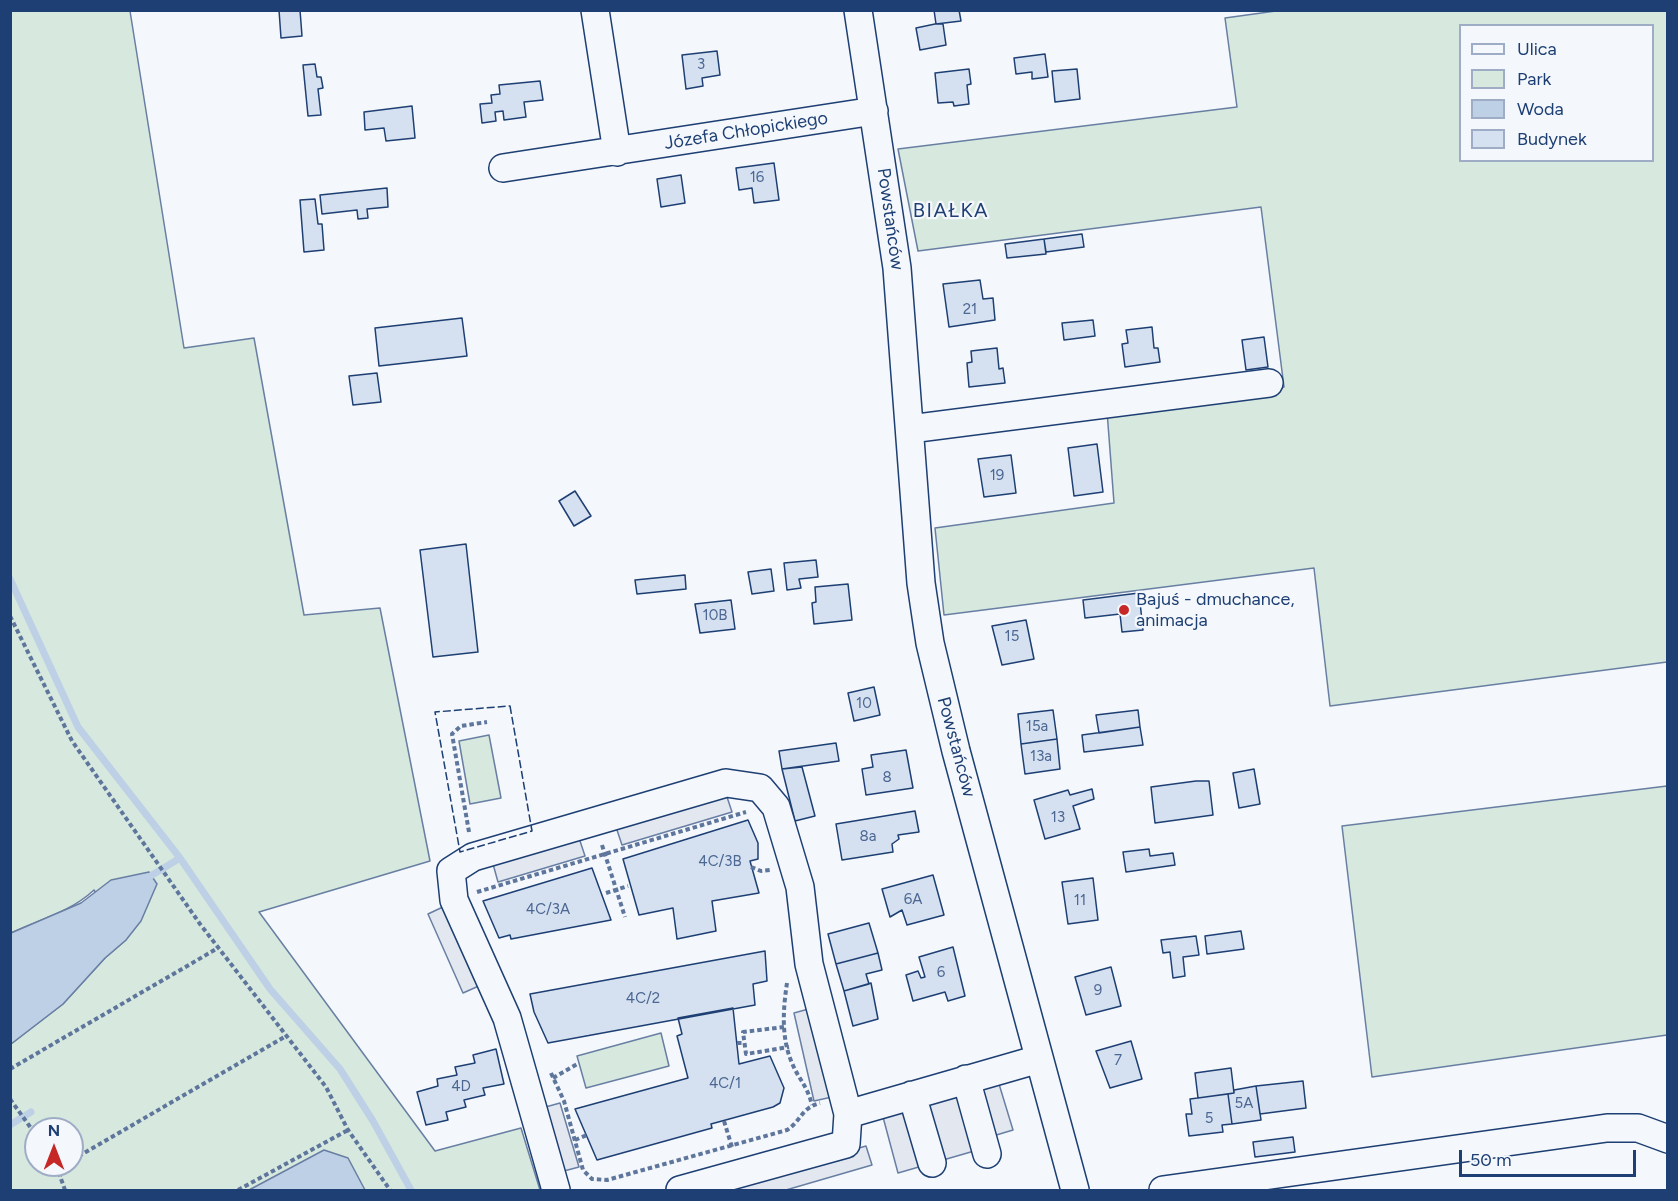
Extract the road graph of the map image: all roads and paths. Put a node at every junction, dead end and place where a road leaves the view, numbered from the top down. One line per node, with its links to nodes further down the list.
1 (595, 10): 4 (street)
2 (858, 10): 3 (street, Powstańców)
3 (874, 111): 4 (street, Józefa Chłopickiego); 7 (street, Powstańców)
4 (617, 152): 5 (street, Józefa Chłopickiego)
5 (503, 168)
6 (1269, 383): 7 (street)
7 (910, 429): 25 (street, Powstańców)
8 (10, 616): 19 (path)
9 (487, 722): 13 (path)
10 (752, 812): 12 (path)
11 (595, 821): 12 (path); 13 (street); 32 (street)
12 (605, 855): 15 (path); 17 (path)
13 (473, 857): 17 (street)
14 (628, 886): 15 (path)
15 (617, 890): 16 (path); 18 (path)
16 (606, 893)
17 (454, 900): 44 (street)
18 (626, 917)
19 (218, 948): 21 (path); 27 (path)
20 (784, 1027): 22 (path)
21 (286, 1036): 34 (path); 38 (path)
22 (744, 1043): 23 (path); 24 (path)
23 (737, 1044)
24 (789, 1047)
25 (1039, 1059): 29 (street); 46 (street, Powstańców)
26 (579, 1063): 28 (path)
27 (10, 1070)
28 (553, 1078)
29 (966, 1079): 30 (street); 39 (street)
30 (912, 1095): 32 (street); 40 (street)
31 (10, 1100): 33 (path)
32 (846, 1105): 41 (path); 45 (street)
33 (24, 1119)
34 (348, 1130): 42 (path); 43 (path)
35 (587, 1135): 37 (path)
36 (1668, 1139): 47 (street)
37 (575, 1140)
38 (84, 1153)
39 (987, 1154)
40 (932, 1163)
41 (607, 1180)
42 (238, 1191)
43 (390, 1191)
44 (556, 1191)
45 (680, 1191)
46 (1075, 1191)
47 (1163, 1191)

